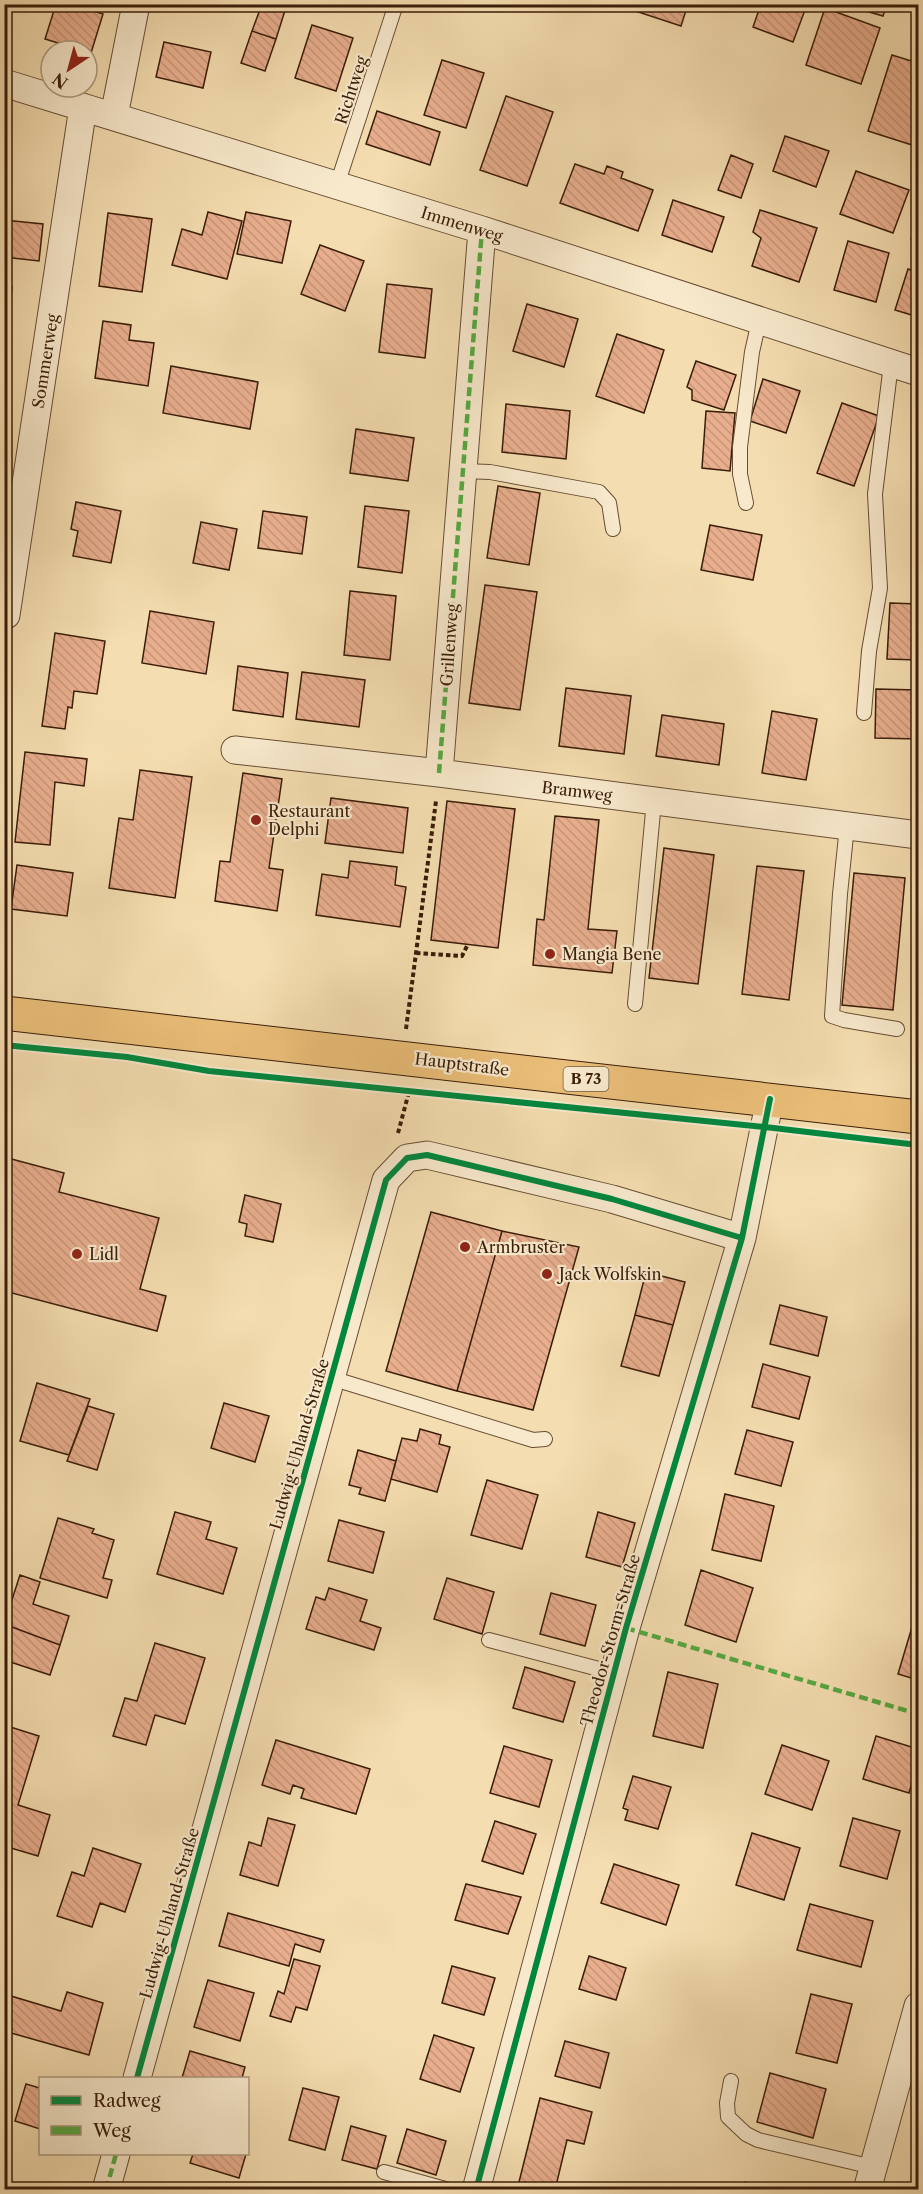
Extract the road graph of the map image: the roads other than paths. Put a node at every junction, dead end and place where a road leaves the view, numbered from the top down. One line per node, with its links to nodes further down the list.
1 (136, 4): 5 (street)
2 (396, 4): 6 (lane, Richtweg)
3 (4, 82): 4 (street, Immenweg)
4 (83, 107): 5 (street, Immenweg); 14 (street, Sommerweg)
5 (114, 116): 6 (street, Immenweg)
6 (338, 185): 7 (street, Immenweg)
7 (482, 230): 8 (street, Immenweg); 11 (street, Grillenweg)
8 (759, 321): 9 (street, Immenweg); 12 (lane)
9 (891, 363): 10 (street, Immenweg); 15 (lane)
10 (918, 372)
11 (463, 471): 13 (lane); 17 (street, Grillenweg)
12 (746, 503)
13 (613, 529)
14 (6, 615)
15 (864, 713)
16 (235, 750): 17 (street, Bramweg)
17 (439, 773): 18 (street, Bramweg)
18 (654, 801): 19 (street, Bramweg); 21 (lane)
19 (847, 826): 20 (street, Bramweg); 23 (lane)
20 (918, 835)
21 (635, 1004)
22 (4, 1012): 24 (main road, Hauptstraße / B 73)
23 (897, 1029)
24 (770, 1099): 25 (main road, Hauptstraße / B 73); 26 (street, Theodor-Storm-Straße)
25 (918, 1117)
26 (742, 1238): 27 (street, Ludwig-Uhland-Straße); 30 (street, Theodor-Storm-Straße)
27 (332, 1378): 28 (lane); 32 (street, Ludwig-Uhland-Straße)
28 (545, 1439)
29 (489, 1640): 30 (lane)
30 (614, 1673): 39 (street, Theodor-Storm-Straße)
31 (918, 2006): 36 (street)
32 (138, 2077)
33 (731, 2081): 36 (lane)
34 (116, 2155): 37 (street)
35 (384, 2172): 38 (lane)
36 (870, 2178)
37 (106, 2190)
38 (449, 2190)
39 (476, 2190)

